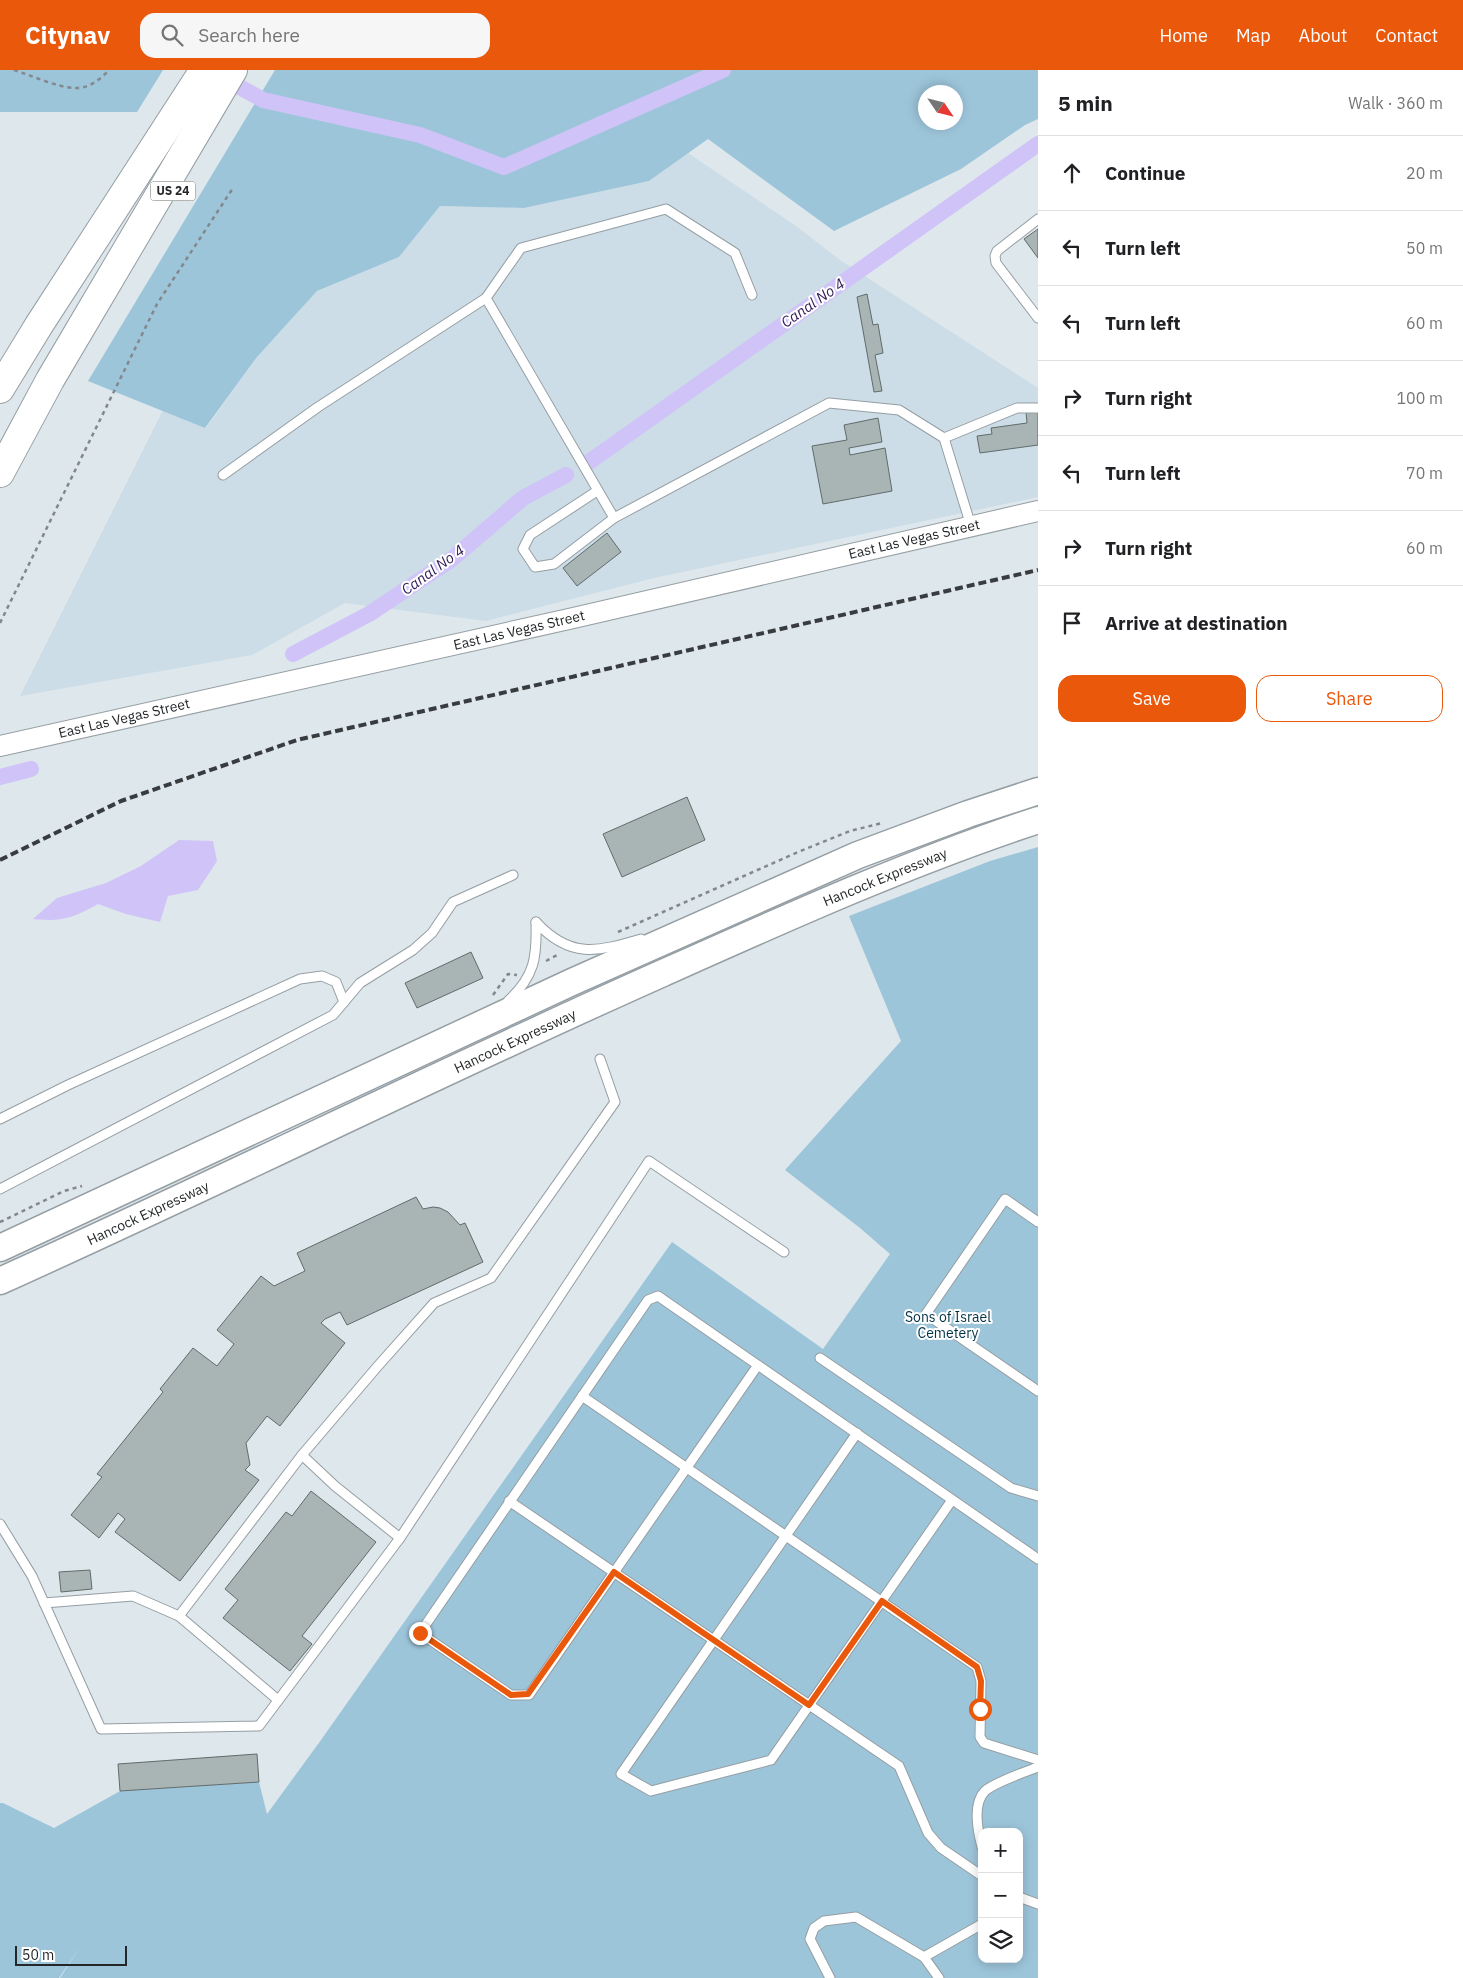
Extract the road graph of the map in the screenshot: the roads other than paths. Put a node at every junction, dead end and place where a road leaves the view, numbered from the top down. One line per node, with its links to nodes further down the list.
1 (204, 70): 9 (highway, US 24)
2 (233, 70): 7 (highway)
3 (251, 70): 7 (highway, US 24)
4 (1038, 219): 8 (lane)
5 (752, 295): 6 (lane)
6 (486, 298): 13 (lane); 14 (lane)
7 (92, 310): 12 (highway, US 24)
8 (1038, 318)
9 (0, 389)
10 (1038, 408): 11 (lane)
11 (944, 438): 16 (lane); 17 (lane)
12 (0, 473)
13 (223, 474)
14 (597, 491): 16 (lane); 16 (lane)
15 (1038, 511): 17 (street, East Las Vegas Street)
16 (614, 518)
17 (971, 526): 18 (street, East Las Vegas Street)
18 (0, 746)
19 (1038, 791): 22 (main road, Hancock Expressway)
20 (1038, 820): 35 (main road, Hancock Expressway)
21 (513, 875): 25 (lane)
22 (734, 910): 23 (lane); 26 (main road, Hancock Expressway)
23 (657, 934)
24 (648, 936): 26 (lane)
25 (344, 1002): 28 (lane); 29 (lane)
26 (469, 1030): 30 (main road, Hancock Expressway)
27 (600, 1059): 41 (lane)
28 (0, 1119)
29 (0, 1189)
30 (71, 1215): 32 (lane); 33 (main road, Hancock Expressway)
31 (1038, 1222): 38 (lane)
32 (0, 1239)
33 (0, 1248)
34 (784, 1252): 48 (lane)
35 (0, 1281)
36 (820, 1358): 43 (lane)
37 (758, 1365): 39 (lane); 40 (lane); 42 (lane)
38 (1036, 1386)
39 (582, 1396): 42 (lane); 45 (lane)
40 (857, 1432): 44 (lane); 47 (lane)
41 (302, 1455): 48 (lane); 53 (lane)
42 (687, 1467): 47 (lane); 50 (lane)
43 (1038, 1496)
44 (952, 1500): 49 (lane); 51 (lane)
45 (509, 1501): 50 (lane); 50 (lane)
46 (0, 1524): 52 (lane)
47 (786, 1535): 51 (lane); 54 (lane)
48 (400, 1538): 55 (lane)
49 (1038, 1559)
50 (614, 1572): 54 (lane)
51 (882, 1601): 56 (lane); 57 (lane)
52 (44, 1603): 53 (lane); 55 (lane)
53 (179, 1616): 55 (lane)
54 (713, 1640): 56 (lane); 56 (lane)
55 (278, 1700)
56 (809, 1705): 60 (lane)
57 (1038, 1760)
58 (1038, 1767): 59 (lane)
59 (978, 1833)
60 (978, 1873)
61 (1023, 1898): 62 (lane)
62 (1029, 1900): 63 (lane); 64 (lane)
63 (1023, 1903)
64 (1038, 1904)
65 (978, 1926): 66 (lane)
66 (924, 1957): 67 (lane); 68 (lane)
67 (830, 1978)
68 (939, 1978)

